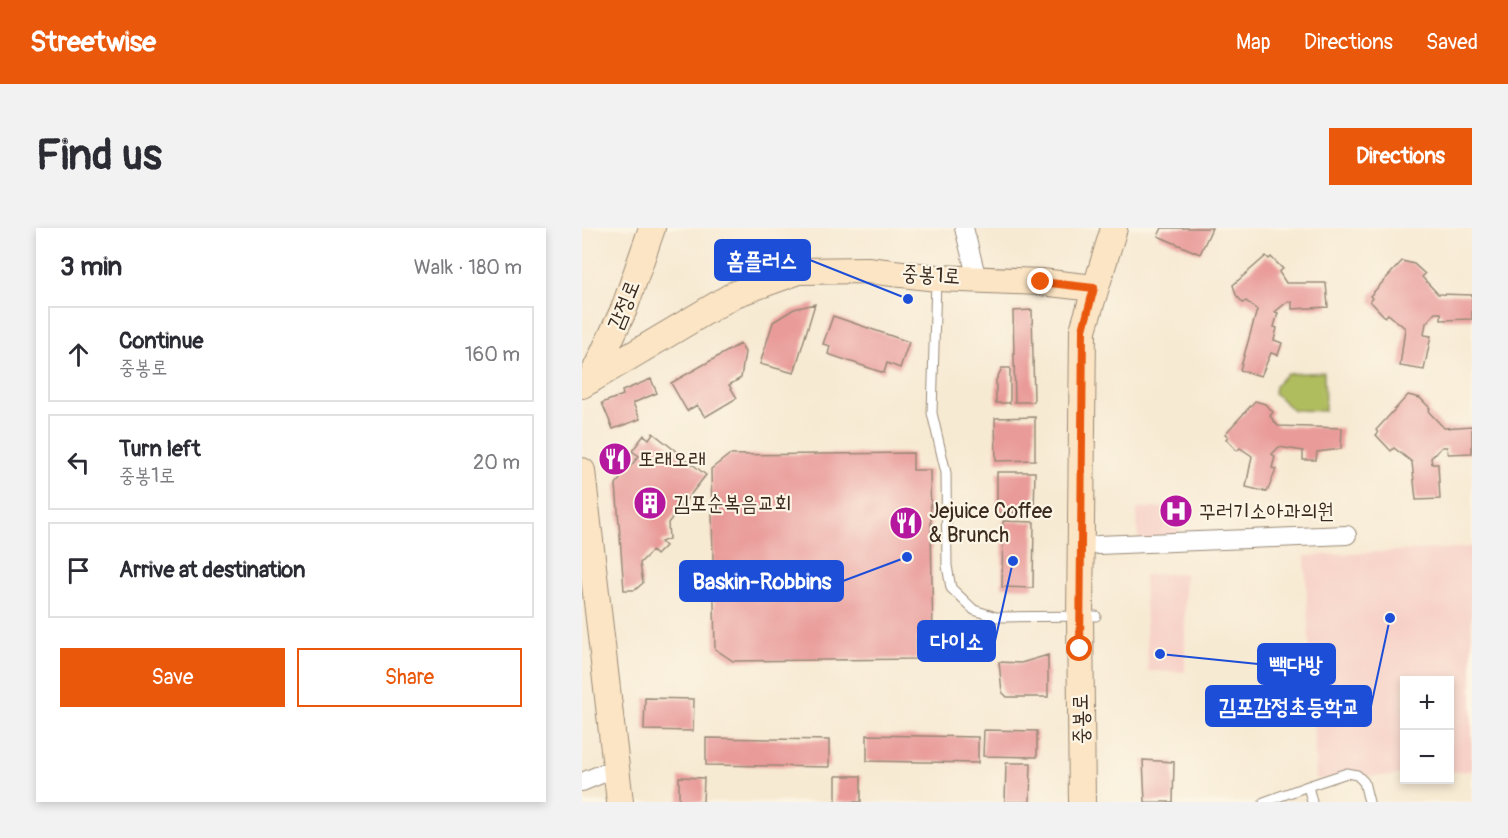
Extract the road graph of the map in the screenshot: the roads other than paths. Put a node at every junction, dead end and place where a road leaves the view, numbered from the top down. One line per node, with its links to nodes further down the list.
1 (652, 228): 7 (street, 감정로)
2 (964, 228): 5 (street)
3 (1114, 228): 6 (street)
4 (937, 278): 5 (street, 중봉1로); 7 (street, 중봉1로); 11 (lane)
5 (977, 279): 6 (street, 중봉1로)
6 (1094, 288): 10 (street, 중봉로); 11 (street, 중봉로)
7 (586, 382)
8 (582, 471): 12 (street)
9 (1347, 535): 10 (street)
10 (1098, 545): 11 (street, 중봉로)
11 (1088, 617): 16 (street, 중봉로); 17 (street, 중봉로)
12 (616, 768): 13 (street); 15 (street)
13 (582, 782)
14 (1308, 786): 18 (lane); 19 (lane); 20 (lane)
15 (620, 802)
16 (1082, 802)
17 (1098, 802)
18 (1264, 802)
19 (1312, 802)
20 (1369, 802)

